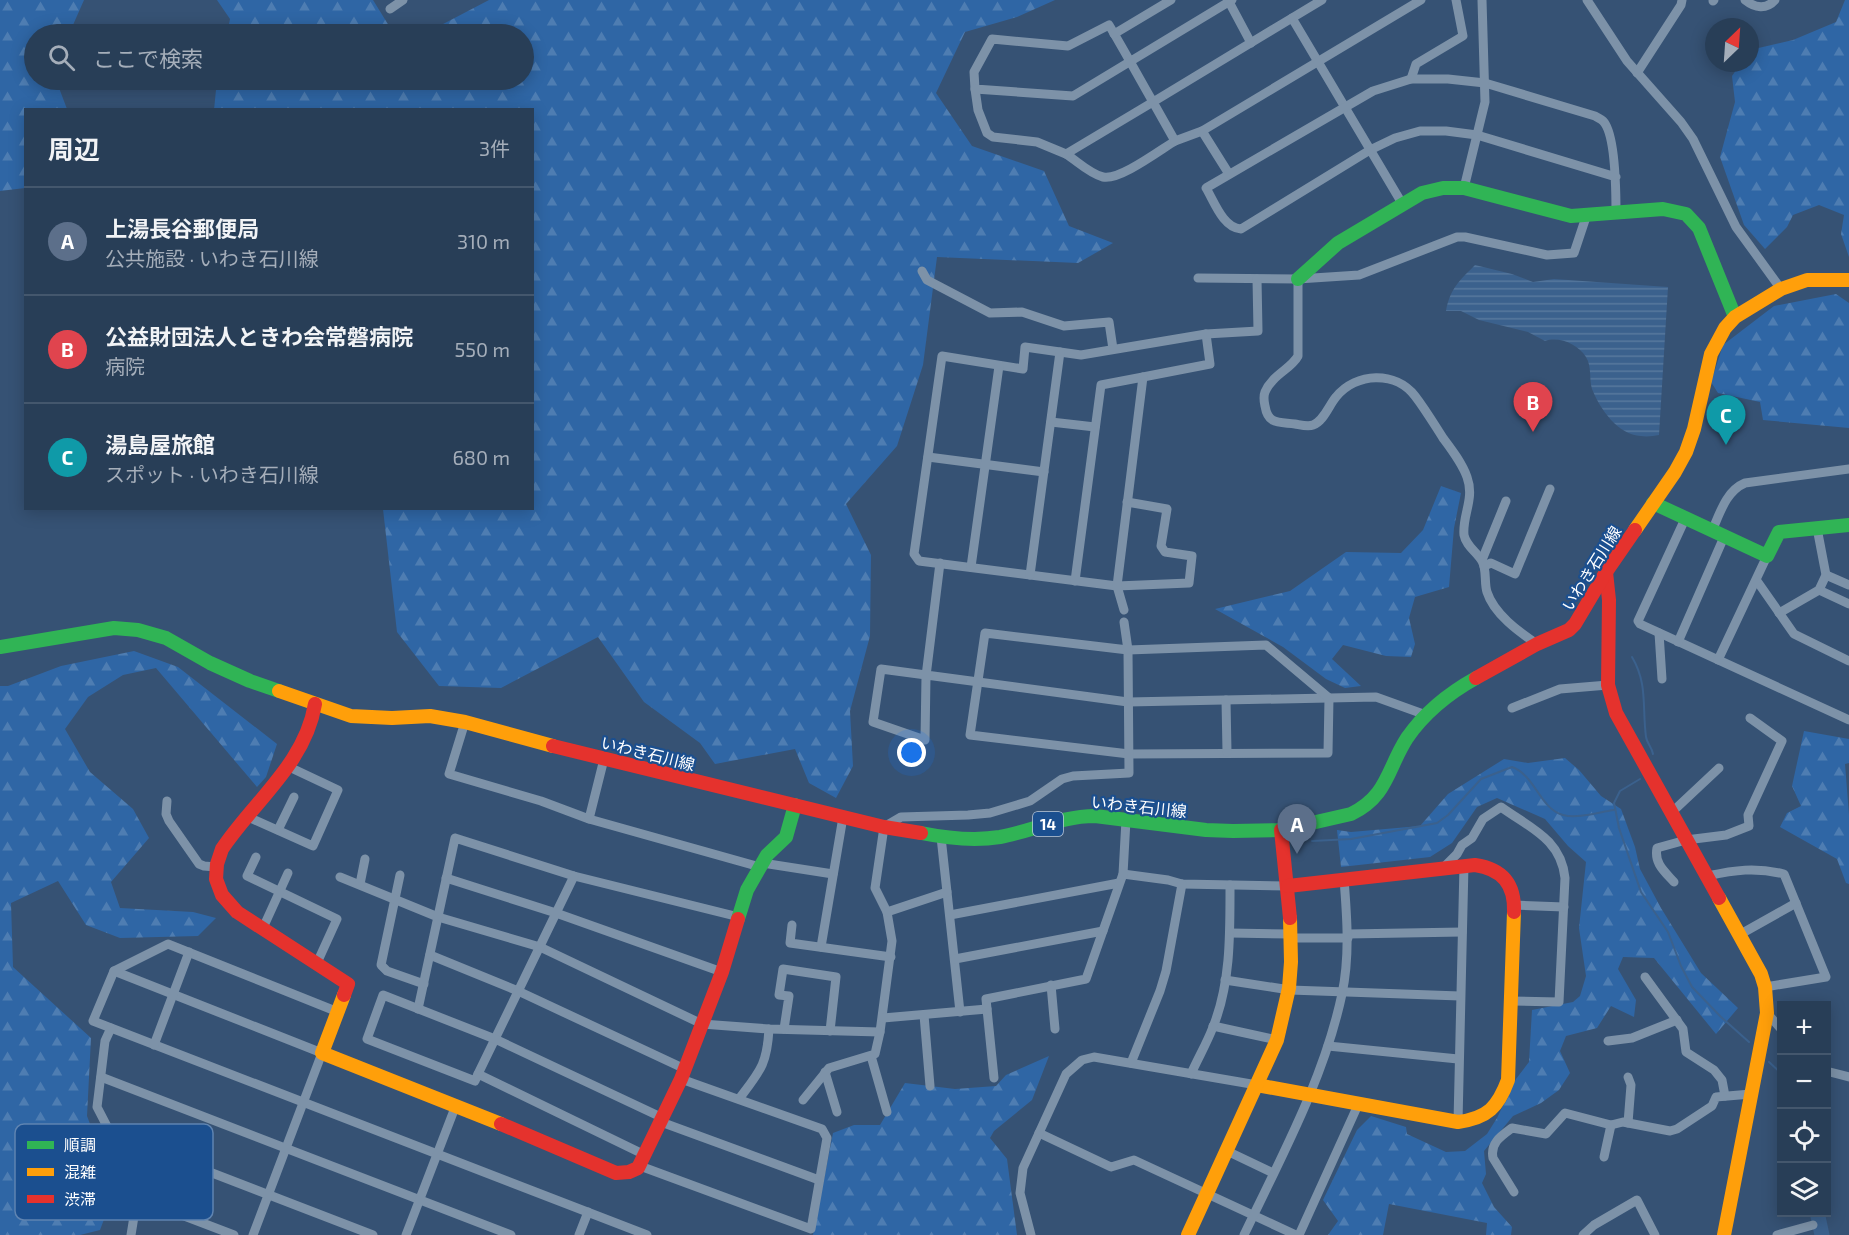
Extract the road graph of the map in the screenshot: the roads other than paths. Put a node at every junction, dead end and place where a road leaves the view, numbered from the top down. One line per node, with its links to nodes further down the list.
1 (403, 0): 12 (street)
2 (1171, 0): 14 (street)
3 (1322, 0): 13 (street)
4 (1421, 0): 17 (street)
5 (1456, 0): 19 (street)
6 (1482, 0): 20 (street)
7 (1587, 0): 18 (street)
8 (1682, 0): 18 (street)
9 (1745, 0): 10 (street)
10 (1775, 0)
11 (1229, 1): 15 (street); 16 (street)
12 (390, 9)
13 (1292, 18): 15 (street); 17 (street)
14 (1114, 34): 16 (street); 21 (street)
15 (1251, 43): 22 (street)
16 (1130, 62): 21 (street); 22 (street)
17 (1318, 62): 23 (street); 24 (street)
18 (1637, 73): 40 (street)
19 (1411, 79): 20 (street); 23 (street)
20 (1485, 83): 25 (street); 30 (street)
21 (975, 88): 28 (street)
22 (1153, 102): 26 (street); 28 (street)
23 (1345, 106): 27 (street); 29 (street)
24 (1202, 131): 26 (street); 29 (street)
25 (1477, 135): 27 (street); 30 (street); 31 (street)
26 (1175, 141): 28 (street)
27 (1370, 150): 29 (street); 32 (street)
28 (1066, 154)
29 (1229, 174)
30 (1616, 177): 33 (street)
31 (1464, 188): 32 (street); 34 (street)
32 (1403, 204): 38 (street)
33 (1616, 214): 34 (street); 41 (street)
34 (1586, 218): 38 (street)
35 (922, 271): 43 (street)
36 (1198, 278): 37 (street)
37 (1257, 279): 38 (street); 42 (street)
38 (1298, 279): 63 (street)
39 (1849, 280): 40 (street, いわき石川線 / 14)
40 (1780, 289): 41 (street, いわき石川線 / 14)
41 (1735, 317): 56 (street, いわき石川線 / 14)
42 (1206, 334): 43 (street); 46 (street)
43 (1113, 348): 44 (street)
44 (1060, 352): 45 (street); 47 (street)
45 (999, 366): 49 (street); 50 (street)
46 (1143, 377): 48 (street); 55 (street)
47 (1051, 422): 48 (street); 52 (street)
48 (1095, 427): 68 (street)
49 (928, 457): 50 (street); 62 (street)
50 (986, 465): 52 (street); 64 (street)
51 (1849, 469): 60 (street)
52 (1044, 472): 66 (street)
53 (1550, 489): 63 (street)
54 (1506, 501): 63 (street)
55 (1127, 502): 71 (street); 71 (street)
56 (1653, 503): 57 (street); 65 (street, いわき石川線 / 14)
57 (1684, 519): 60 (street); 77 (street)
58 (1849, 525): 59 (street)
59 (1818, 528): 61 (street); 67 (street)
60 (1718, 534): 61 (street); 78 (street)
61 (1767, 556): 69 (street)
62 (940, 563): 64 (street); 84 (street)
63 (1483, 563): 79 (street)
64 (971, 567): 66 (street)
65 (1606, 572): 79 (street, いわき石川線 / 14); 87 (street)
66 (1030, 575): 68 (street)
67 (1826, 575): 70 (street); 72 (street)
68 (1075, 581): 71 (street)
69 (1757, 581): 75 (street); 82 (street)
70 (1849, 585)
71 (1116, 586): 74 (street)
72 (1819, 590): 73 (street); 75 (street)
73 (1849, 604)
74 (1124, 609)
75 (1779, 614): 83 (street)
76 (1124, 622): 81 (street)
77 (1659, 633): 78 (street); 85 (street)
78 (1678, 642): 82 (street)
79 (1537, 644): 93 (street, いわき石川線 / 14)
80 (0, 647): 91 (street, いわき石川線 / 14)
81 (1128, 651): 86 (street); 88 (street); 90 (street)
82 (1718, 660): 95 (street)
83 (1849, 661)
84 (926, 676): 84 (street); 86 (street)
85 (1662, 679)
86 (978, 682): 90 (street); 98 (street)
87 (1608, 685): 92 (street); 105 (street)
88 (1329, 698): 89 (street); 93 (street); 97 (street)
89 (1226, 700): 90 (street); 97 (street)
90 (1128, 702): 98 (street)
91 (315, 704): 96 (street, いわき石川線 / 14); 100 (street)
92 (1512, 708)
93 (1425, 715): 111 (street, いわき石川線 / 14)
94 (1750, 718): 114 (street)
95 (1849, 720)
96 (465, 722): 99 (street, いわき石川線 / 14); 108 (street)
97 (1227, 752): 98 (street)
98 (1129, 754): 110 (street)
99 (604, 759): 104 (street, いわき石川線 / 14); 108 (street)
100 (287, 766): 106 (street); 112 (street)
101 (1719, 768): 105 (street)
102 (294, 797): 112 (street)
103 (167, 801): 119 (street)
104 (795, 805): 107 (street, いわき石川線 / 14); 117 (street)
105 (1671, 813): 114 (street)
106 (248, 817): 112 (street); 119 (street)
107 (843, 817): 110 (street, いわき石川線 / 14); 122 (street)
108 (589, 819): 117 (street)
109 (1126, 820): 111 (street, いわき石川線 / 14); 113 (street, いわき石川線 / 14); 128 (street)
110 (884, 827): 113 (street, いわき石川線 / 14); 141 (street)
111 (1281, 830): 134 (street)
112 (278, 831)
113 (941, 837): 136 (street)
114 (1686, 840): 125 (street); 130 (street)
115 (256, 857): 135 (street)
116 (365, 859): 131 (street)
117 (761, 865): 122 (street); 145 (street)
118 (1464, 865): 120 (street); 139 (street); 149 (street)
119 (216, 867): 147 (street)
120 (1444, 867): 129 (street); 140 (street)
121 (288, 873): 135 (street)
122 (834, 873): 155 (street)
123 (400, 875): 137 (street)
124 (574, 876): 127 (street); 142 (street); 145 (street)
125 (1707, 876): 138 (street); 151 (street)
126 (340, 877): 131 (street)
127 (446, 878): 142 (street); 144 (street)
128 (1121, 878): 132 (street); 143 (street); 148 (street)
129 (1344, 879): 134 (street); 153 (street)
130 (1674, 882)
131 (360, 884): 137 (street)
132 (1182, 884): 133 (street); 199 (street)
133 (1230, 885): 134 (street); 150 (street)
134 (1288, 886): 152 (street)
135 (280, 892): 147 (street); 160 (street)
136 (947, 892): 141 (street); 143 (street)
137 (395, 898): 144 (street); 165 (street)
138 (1796, 903): 151 (street); 167 (street)
139 (1514, 905): 140 (street); 173 (street)
140 (1564, 907): 173 (street)
141 (887, 912): 158 (street)
142 (556, 913): 154 (street); 162 (street)
143 (950, 915): 159 (street)
144 (438, 917): 154 (street); 157 (street)
145 (740, 917): 162 (street)
146 (792, 925): 155 (street)
147 (263, 928): 160 (street)
148 (1102, 931): 159 (street); 166 (street)
149 (1462, 932): 153 (street); 172 (street)
150 (1230, 933): 152 (street); 164 (street)
151 (1739, 935): 167 (street)
152 (1292, 936): 153 (street); 168 (street)
153 (1348, 936): 170 (street)
154 (540, 947): 169 (street); 182 (street)
155 (821, 947): 158 (street)
156 (189, 952): 161 (street); 171 (street); 176 (street)
157 (430, 955): 165 (street); 169 (street)
158 (891, 957): 180 (street)
159 (955, 959): 177 (street)
160 (317, 963): 176 (street)
161 (114, 971): 171 (street); 185 (street)
162 (722, 972): 182 (street)
163 (1645, 977): 181 (street)
164 (1226, 980): 168 (street); 184 (street)
165 (424, 984): 174 (street)
166 (1051, 986): 175 (street); 188 (street)
167 (1765, 987): 178 (street)
168 (1290, 990): 170 (street); 192 (street)
169 (518, 991): 191 (street); 203 (street)
170 (1342, 992): 172 (street); 195 (street)
171 (173, 994): 194 (street); 196 (street)
172 (1460, 996): 198 (street)
173 (1510, 1001): 222 (street)
174 (418, 1009): 191 (street); 202 (street)
175 (987, 1009): 177 (street); 208 (street)
176 (338, 1012): 196 (street)
177 (960, 1012): 179 (street)
178 (1767, 1013): 183 (street); 211 (street)
179 (924, 1015): 180 (street); 210 (street)
180 (883, 1018): 190 (street)
181 (1677, 1020): 193 (street); 213 (street)
182 (702, 1024): 186 (street); 203 (street)
183 (1777, 1024)
184 (1214, 1026): 192 (street); 204 (street)
185 (111, 1028): 194 (street); 205 (street)
186 (769, 1029): 187 (street); 214 (street)
187 (784, 1029): 189 (street); 189 (street)
188 (1055, 1029)
189 (830, 1031): 190 (street)
190 (880, 1032): 197 (street)
191 (495, 1039): 202 (street); 221 (street)
192 (1277, 1040): 209 (street)
193 (1608, 1041)
194 (154, 1045): 216 (street)
195 (1328, 1046): 198 (street); 212 (street)
196 (322, 1053): 216 (street); 217 (street)
197 (871, 1056): 200 (street); 220 (street)
198 (1458, 1059): 222 (street)
199 (1131, 1063): 204 (street); 226 (street)
200 (825, 1072): 215 (street); 219 (street)
201 (1831, 1072): 207 (street)
202 (478, 1074): 231 (street)
203 (683, 1074): 214 (street); 221 (street)
204 (1191, 1074): 209 (street)
205 (101, 1077): 224 (street); 227 (street)
206 (1628, 1077): 223 (street)
207 (1849, 1077)
208 (994, 1078)
209 (1257, 1085): 212 (street); 228 (street)
210 (930, 1086)
211 (1751, 1094): 213 (street); 258 (street)
212 (1309, 1095): 218 (street); 233 (street)
213 (1725, 1096): 223 (street)
214 (740, 1099): 234 (street)
215 (803, 1100)
216 (303, 1102): 227 (street); 229 (street)
217 (456, 1105): 229 (street); 231 (street)
218 (1358, 1105): 222 (street); 255 (street)
219 (837, 1112)
220 (886, 1112)
221 (662, 1120): 231 (street); 234 (street)
222 (1458, 1122)
223 (1629, 1123): 225 (street)
224 (106, 1124)
225 (1611, 1125): 230 (street); 235 (street)
226 (1039, 1133): 237 (street); 252 (street)
227 (286, 1148): 236 (street); 238 (street)
228 (1227, 1151): 233 (street); 237 (street)
229 (437, 1154): 238 (street); 239 (street)
230 (1604, 1157)
231 (643, 1160): 234 (street)
232 (213, 1173): 236 (street)
233 (1273, 1173): 240 (street)
234 (819, 1180)
235 (1514, 1192)
236 (268, 1194): 246 (street); 247 (street)
237 (1208, 1194): 240 (street); 253 (street)
238 (419, 1200): 248 (street); 249 (street)
239 (588, 1212): 250 (street); 251 (street)
240 (1253, 1215): 254 (street); 255 (street)
241 (134, 1220): 244 (street)
242 (195, 1220): 245 (street)
243 (1813, 1225): 259 (street)
244 (131, 1235)
245 (234, 1235)
246 (252, 1235)
247 (373, 1235)
248 (406, 1235)
249 (510, 1235)
250 (579, 1235)
251 (647, 1235)
252 (1031, 1235)
253 (1188, 1235)
254 (1244, 1235)
255 (1297, 1235)
256 (1583, 1235): 257 (street)
257 (1655, 1235)
258 (1724, 1235)
259 (1777, 1235)

